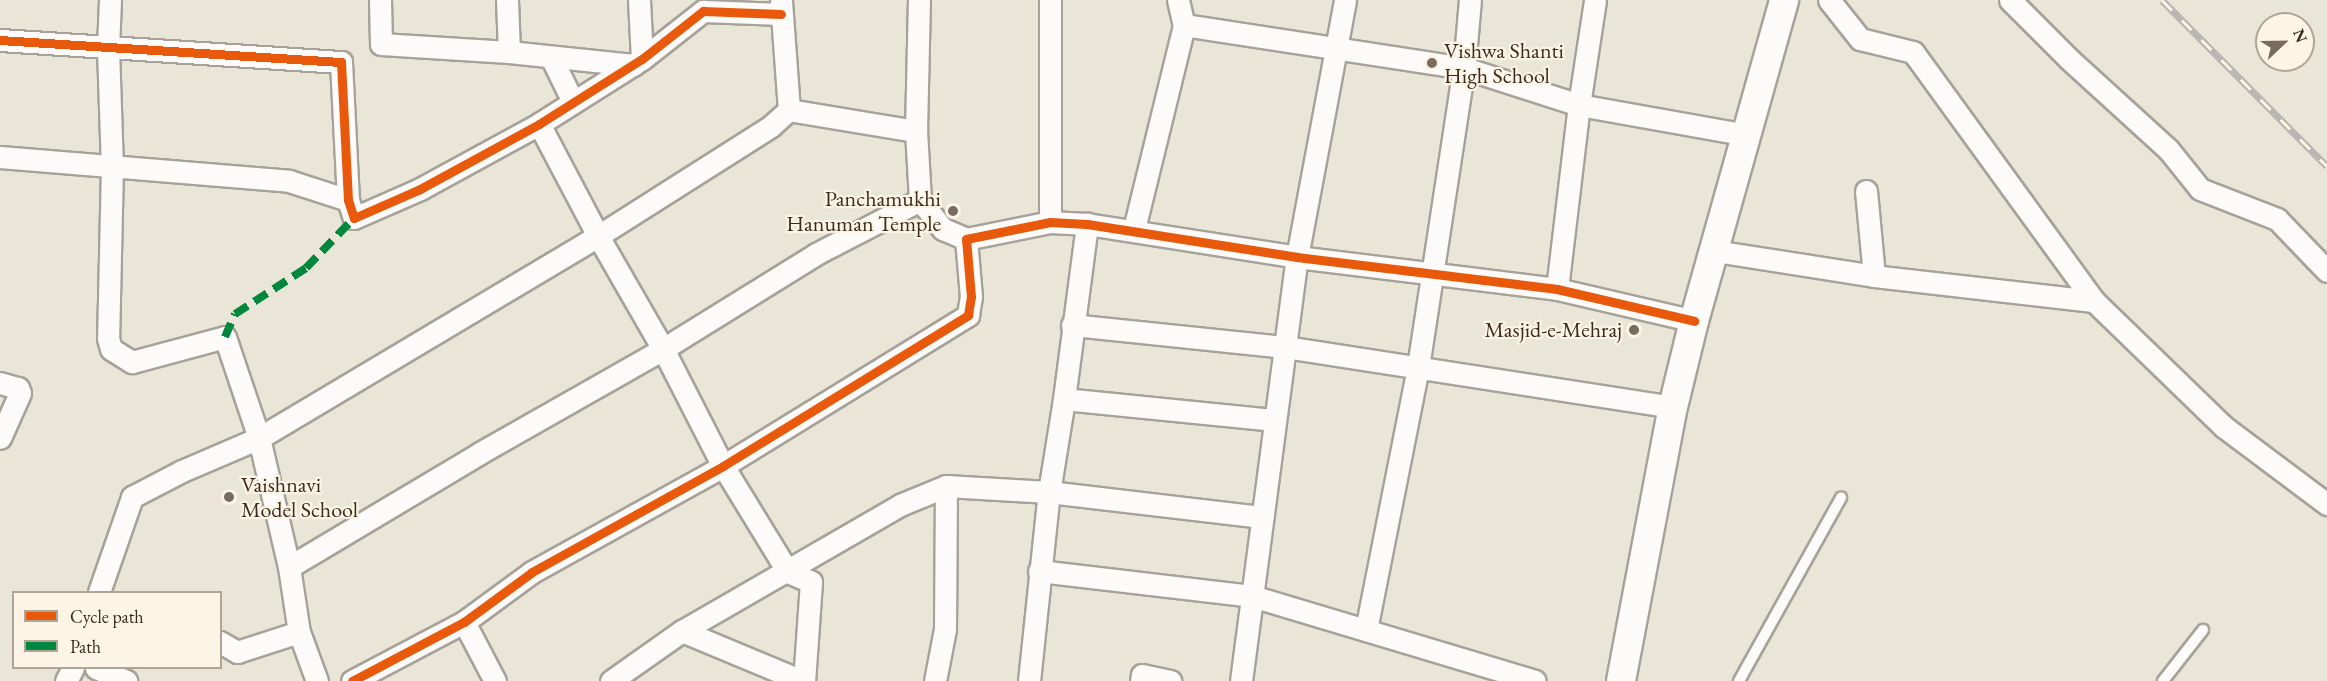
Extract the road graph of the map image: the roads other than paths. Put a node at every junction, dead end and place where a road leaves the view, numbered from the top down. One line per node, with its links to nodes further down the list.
1 (110, 0): 18 (street)
2 (380, 0): 20 (street)
3 (507, 0): 20 (street)
4 (639, 0): 22 (street)
5 (919, 0): 28 (street)
6 (1050, 0): 35 (street)
7 (1178, 0): 16 (street)
8 (1345, 0): 19 (street)
9 (1470, 0): 23 (street)
10 (1595, 0): 25 (street)
11 (1784, 0): 29 (main road)
12 (1829, 0): 46 (street)
13 (2010, 0): 43 (street)
14 (703, 5): 15 (street); 22 (street)
15 (781, 7): 26 (street)
16 (1184, 25): 19 (street); 37 (street)
17 (0, 40): 18 (street)
18 (108, 48): 31 (street); 33 (street)
19 (1337, 49): 23 (street); 41 (street)
20 (509, 52): 21 (street)
21 (551, 57): 22 (street); 24 (street)
22 (637, 62): 24 (street)
23 (1464, 68): 25 (street); 42 (street)
24 (573, 102): 27 (street)
25 (1579, 105): 29 (street); 45 (street)
26 (789, 110): 28 (street); 38 (street)
27 (539, 124): 33 (street); 38 (street)
28 (916, 131): 34 (street)
29 (1747, 135): 40 (main road)
30 (0, 157): 31 (street)
31 (112, 167): 33 (street); 57 (street)
32 (1866, 191): 44 (street)
33 (348, 200)
34 (920, 200): 39 (street); 50 (street)
35 (1050, 222): 36 (street); 39 (street)
36 (1087, 224): 37 (street); 48 (street)
37 (1134, 229): 41 (street)
38 (598, 236): 50 (street); 57 (street)
39 (966, 239): 58 (street)
40 (1715, 252): 44 (street); 47 (main road)
41 (1297, 257): 42 (street); 49 (street)
42 (1433, 272): 45 (street); 51 (street)
43 (2327, 272)
44 (1874, 276): 46 (street)
45 (1557, 289): 47 (street)
46 (2094, 301): 62 (street)
47 (1694, 321): 54 (main road)
48 (1072, 326): 49 (street); 53 (street)
49 (1285, 347): 51 (street); 55 (street)
50 (663, 349): 58 (street); 64 (street)
51 (1418, 368): 54 (street); 70 (street)
52 (0, 383): 56 (street)
53 (1064, 399): 55 (street); 60 (street)
54 (1673, 406): 88 (main road)
55 (1275, 420): 63 (street)
56 (0, 438)
57 (259, 438): 64 (street); 67 (street)
58 (723, 466): 66 (street); 69 (street)
59 (946, 486): 60 (street); 66 (street); 82 (street)
60 (1049, 492): 63 (street); 65 (street)
61 (1841, 498): 89 (lane)
62 (2327, 504)
63 (1263, 517): 68 (street)
64 (289, 567): 73 (street)
65 (1039, 571): 68 (street); 83 (street)
66 (788, 572): 72 (street); 81 (street)
67 (99, 591)
68 (1252, 596): 70 (street); 86 (street)
69 (464, 622): 78 (street); 79 (street)
70 (1366, 630): 87 (street)
71 (2203, 630): 90 (lane)
72 (682, 631): 80 (street); 81 (street)
73 (299, 632): 74 (street); 77 (street)
74 (222, 643)
75 (98, 669): 76 (street)
76 (126, 681)
77 (317, 681)
78 (351, 681)
79 (495, 681)
80 (615, 681)
81 (803, 681)
82 (935, 681)
83 (1029, 681)
84 (1142, 681): 85 (street)
85 (1170, 681)
86 (1241, 681)
87 (1535, 681)
88 (1621, 681)
89 (1739, 681)
90 (2163, 681)

